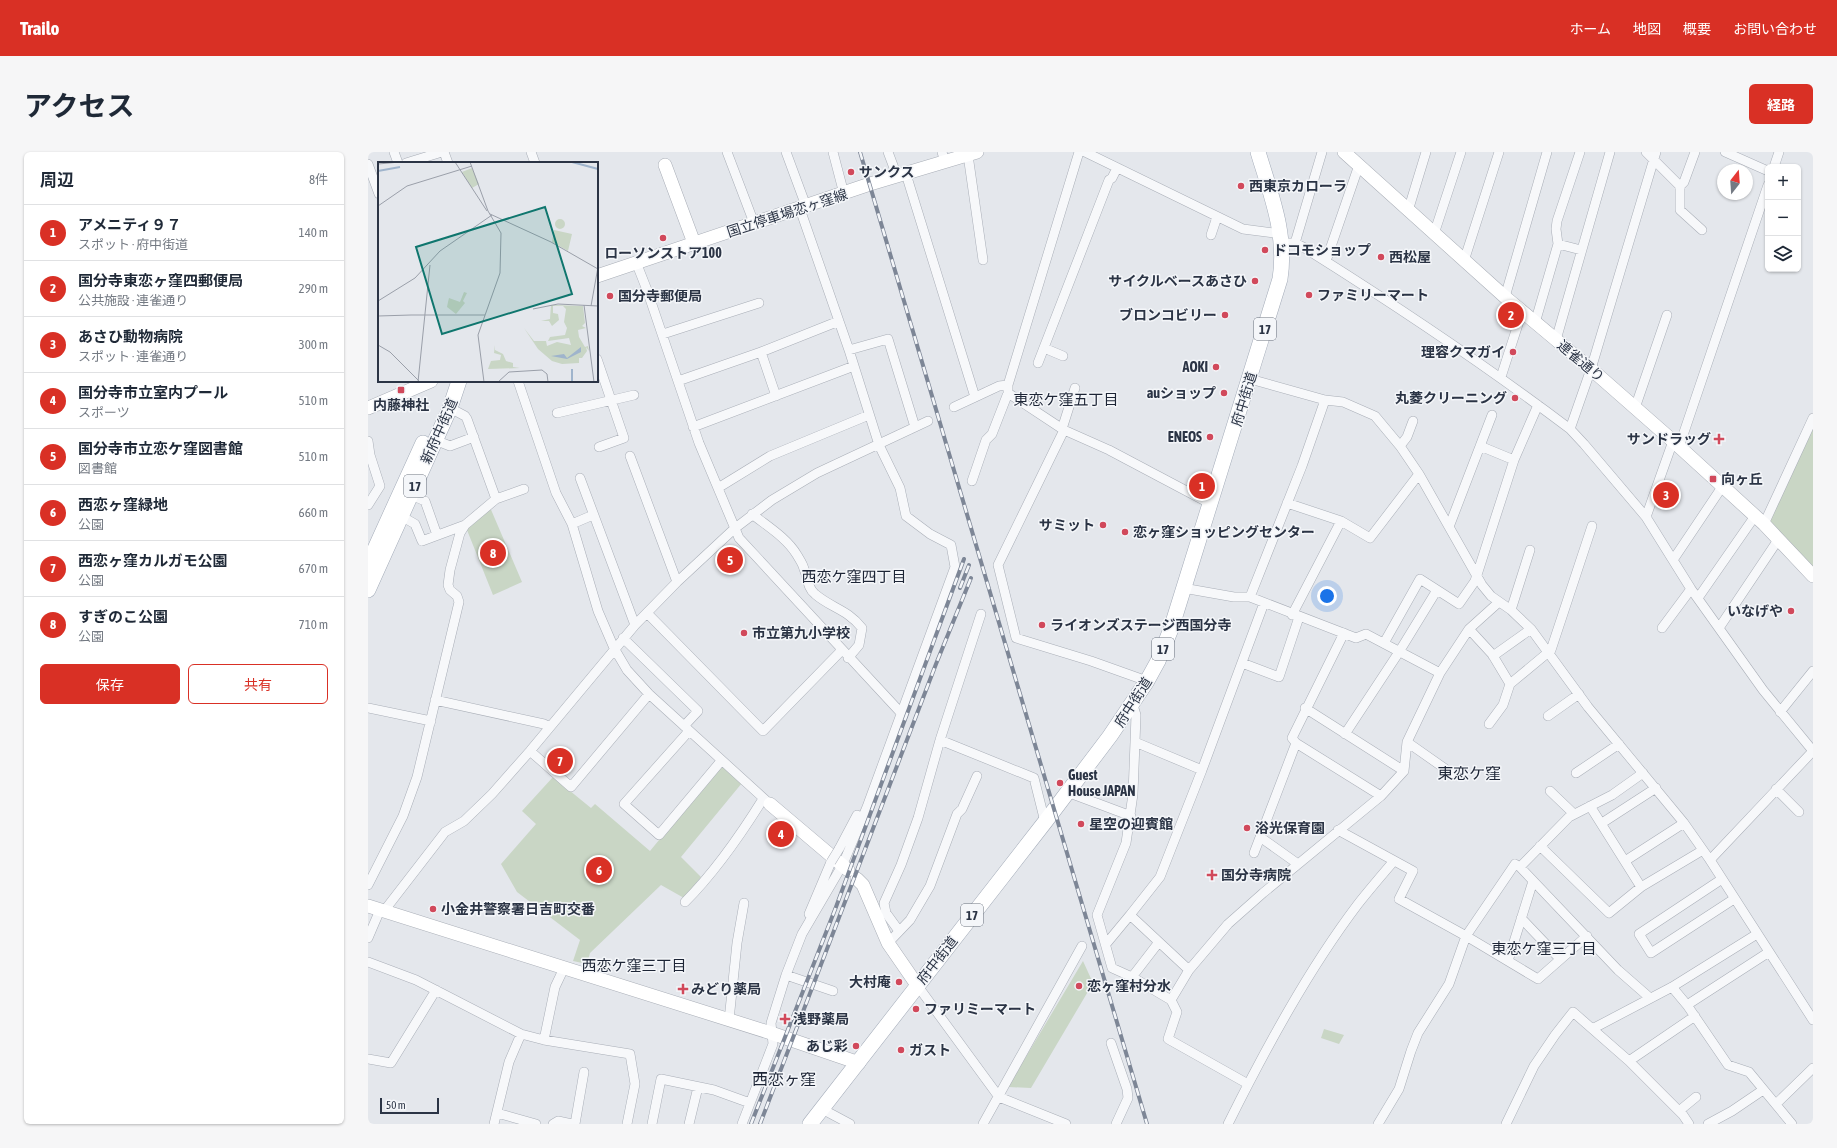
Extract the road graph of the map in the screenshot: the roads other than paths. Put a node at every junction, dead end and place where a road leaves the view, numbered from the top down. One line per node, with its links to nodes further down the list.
1 (394, 152): 26 (street)
2 (443, 152): 27 (street); 28 (street)
3 (531, 152): 29 (street)
4 (727, 152): 45 (street)
5 (786, 152): 42 (street)
6 (833, 152): 41 (street)
7 (888, 152): 37 (street)
8 (1079, 152): 82 (street)
9 (1085, 152): 34 (street)
10 (1258, 152): 49 (main road, 府中街道 / 17)
11 (1322, 152): 49 (street)
12 (1344, 152): 33 (main road, 連雀通り)
13 (1426, 152): 43 (street)
14 (1461, 152): 47 (street)
15 (1499, 152): 55 (street)
16 (1547, 152): 58 (street)
17 (1580, 152): 51 (street)
18 (1610, 152): 52 (street)
19 (1646, 152): 24 (street)
20 (1695, 152): 38 (street)
21 (1725, 152): 35 (street)
22 (1779, 152): 31 (street)
23 (972, 153): 25 (main road, 国立停車場恋ヶ窪線); 53 (street)
24 (1655, 156): 38 (street); 73 (street)
25 (943, 157): 37 (main road, 国立停車場恋ヶ窪線)
26 (398, 162)
27 (409, 162)
28 (448, 162)
29 (535, 162)
30 (368, 164): 36 (street)
31 (1775, 164)
32 (665, 165): 50 (main road)
33 (1359, 165): 43 (main road, 連雀通り); 54 (street)
34 (1117, 168): 44 (street); 66 (street)
35 (1765, 170)
36 (373, 173): 39 (street)
37 (902, 175): 41 (main road, 国立停車場恋ヶ窪線); 85 (street)
38 (1680, 186): 46 (street)
39 (378, 190)
40 (1765, 193): 107 (street)
41 (844, 194): 42 (main road, 国立停車場恋ヶ窪線)
42 (803, 208): 45 (main road, 国立停車場恋ヶ窪線); 62 (street)
43 (1408, 211): 47 (main road, 連雀通り)
44 (1217, 217): 48 (street); 49 (street)
45 (754, 223): 50 (main road, 国立停車場恋ヶ窪線)
46 (1702, 230)
47 (1434, 234): 55 (main road, 連雀通り)
48 (1211, 235)
49 (1286, 240): 54 (street); 75 (main road, 府中街道 / 17)
50 (694, 243): 56 (main road, 国立停車場恋ヶ窪線)
51 (1558, 244): 52 (street); 63 (street)
52 (1581, 250): 65 (street)
53 (982, 260)
54 (1326, 261): 74 (street)
55 (1464, 261): 58 (main road, 連雀通り)
56 (636, 262): 57 (main road, 国立停車場恋ヶ窪線); 64 (street)
57 (598, 276)
58 (1505, 297): 60 (main road, 連雀通り)
59 (759, 303): 64 (street)
60 (1522, 312): 63 (main road, 連雀通り); 74 (street)
61 (1667, 315): 92 (street)
62 (839, 321): 67 (street); 68 (street)
63 (1535, 323): 65 (main road, 連雀通り)
64 (663, 334): 76 (street)
65 (1556, 340): 73 (main road, 連雀通り)
66 (1044, 348): 69 (street); 71 (street)
67 (849, 350): 72 (street); 100 (street)
68 (761, 352): 76 (street); 84 (street)
69 (1063, 356)
70 (598, 362): 86 (street)
71 (1038, 363)
72 (854, 366): 84 (street); 94 (street)
73 (1591, 369): 92 (main road, 連雀通り); 102 (street)
74 (1500, 377): 88 (street)
75 (1250, 379): 87 (street); 123 (main road, 府中街道 / 17)
76 (678, 381): 99 (street)
77 (429, 382): 90 (main road)
78 (452, 382): 141 (main road, 新府中街道 / 17)
79 (459, 382): 91 (main road, 新府中街道 / 17)
80 (518, 382): 131 (street)
81 (1075, 388): 101 (street)
82 (1008, 389): 85 (street); 101 (street); 116 (street)
83 (634, 396): 86 (street)
84 (776, 396): 99 (street)
85 (975, 397): 89 (street)
86 (610, 400): 93 (street); 108 (street)
87 (1325, 400): 109 (street); 122 (street)
88 (1538, 405): 102 (street); 112 (street)
89 (954, 407)
90 (368, 408)
91 (450, 408): 103 (street); 104 (main road, 新府中街道 / 17)
92 (1635, 408): 107 (main road, 連雀通り)
93 (557, 413)
94 (869, 415): 106 (street); 118 (street)
95 (1492, 415): 110 (street)
96 (1813, 418): 130 (street)
97 (1413, 420): 109 (street)
98 (928, 421): 100 (street)
99 (693, 427): 118 (street)
100 (914, 427): 106 (street)
101 (1063, 429): 123 (street); 174 (street)
102 (1570, 429): 127 (street)
103 (474, 437): 104 (street); 121 (street)
104 (435, 440): 114 (main road, 新府中街道 / 17)
105 (368, 442): 124 (street)
106 (879, 444): 125 (street); 183 (street)
107 (1676, 444): 117 (main road, 連雀通り); 127 (street)
108 (600, 446)
109 (1400, 446): 113 (street)
110 (1480, 446): 112 (street); 134 (street)
111 (630, 456): 144 (street)
112 (1514, 460): 142 (street)
113 (1419, 474): 129 (street); 134 (street)
114 (420, 476): 120 (main road); 138 (main road, 新府中街道 / 17)
115 (580, 478): 126 (street)
116 (972, 481)
117 (1722, 487): 130 (main road, 連雀通り); 140 (street)
118 (718, 488): 135 (street)
119 (524, 489): 121 (street)
120 (418, 498): 128 (main road); 136 (street)
121 (496, 499): 132 (street)
122 (1287, 503): 129 (street); 149 (street)
123 (1210, 504): 145 (main road, 府中街道 / 17)
124 (368, 505)
125 (752, 514): 135 (street); 170 (street)
126 (592, 515): 131 (street); 157 (street)
127 (1646, 518): 140 (street)
128 (408, 520): 136 (street); 138 (main road)
129 (1341, 520): 156 (street)
130 (1759, 520): 137 (main road, 連雀通り); 150 (street)
131 (572, 524): 165 (street)
132 (465, 525): 136 (street); 178 (street)
133 (1592, 526): 168 (street)
134 (1449, 527): 142 (street)
135 (734, 529): 144 (street); 166 (street)
136 (437, 535)
137 (1778, 540): 143 (main road, 連雀通り); 159 (street)
138 (388, 545): 147 (main road, 新府中街道 / 17)
139 (1530, 550): 153 (street)
140 (1673, 560): 146 (street)
141 (368, 564)
142 (1477, 575): 148 (street); 151 (street)
143 (1813, 576)
144 (676, 582): 154 (street)
145 (1183, 588): 149 (street); 174 (main road, 府中街道 / 17)
146 (1691, 589): 150 (street); 158 (street)
147 (368, 590)
148 (1437, 590): 164 (street); 167 (street)
149 (1250, 597): 152 (street)
150 (1698, 598): 159 (street)
151 (1499, 602): 153 (street); 160 (street)
152 (1264, 603): 156 (street); 171 (street)
153 (1511, 610): 161 (street)
154 (647, 613): 157 (street); 166 (street)
155 (981, 614): 190 (street)
156 (1296, 616): 162 (street); 171 (street)
157 (634, 625): 163 (street)
158 (1662, 628)
159 (1719, 628): 182 (street)
160 (1469, 629): 169 (street); 173 (street)
161 (1531, 629): 168 (street); 169 (street)
162 (1344, 633): 164 (street); 181 (street)
163 (623, 638): 165 (street); 188 (street)
164 (1384, 643): 167 (street)
165 (614, 648): 176 (street); 187 (street)
166 (841, 651): 170 (street)
167 (1399, 652): 173 (street); 189 (street)
168 (1548, 653): 175 (street); 177 (street)
169 (1493, 656): 175 (street)
170 (848, 658): 183 (street)
171 (1242, 663): 197 (street)
172 (1813, 671): 182 (street)
173 (1440, 673): 192 (street)
174 (1147, 681): 179 (main road, 府中街道 / 17)
175 (1510, 684): 186 (street)
176 (649, 694): 188 (street); 195 (street)
177 (1578, 694): 184 (street); 194 (street)
178 (435, 700): 185 (street); 187 (street)
179 (1133, 705): 191 (street); 207 (main road, 府中街道 / 17)
180 (368, 708): 185 (street)
181 (1305, 708): 189 (street); 193 (street)
182 (1780, 712): 205 (street)
183 (902, 714): 198 (street)
184 (1548, 716)
185 (431, 721): 230 (street)
186 (1489, 724)
187 (550, 727): 195 (street)
188 (686, 728): 196 (street); 196 (street)
189 (1345, 734): 199 (street)
190 (940, 740): 214 (street); 238 (street)
191 (1135, 742): 197 (street); 213 (street)
192 (1407, 742): 199 (street); 202 (street)
193 (1296, 743): 208 (street); 218 (street)
194 (1619, 744): 200 (street); 201 (street)
195 (530, 751): 235 (street)
196 (721, 761): 209 (street)
197 (1202, 770): 236 (street)
198 (880, 771): 227 (street); 227 (street, bridge)
199 (1404, 771): 208 (street)
200 (1576, 773)
201 (1643, 773): 204 (street); 210 (street)
202 (1454, 775)
203 (977, 776): 238 (street)
204 (1656, 788): 215 (street); 216 (street)
205 (1776, 789): 211 (street); 222 (street)
206 (1550, 791): 212 (street)
207 (1068, 792): 213 (street); 214 (main road, 府中街道 / 17)
208 (1381, 796): 217 (street)
209 (767, 802): 227 (main road); 233 (street)
210 (1590, 806): 212 (street); 215 (street)
211 (1799, 812)
212 (1574, 814): 219 (street)
213 (1130, 816): 245 (street)
214 (1045, 822): 255 (main road, 府中街道 / 17)
215 (1602, 823): 223 (street)
216 (1684, 823): 220 (street); 223 (street)
217 (1338, 830): 224 (street); 225 (street)
218 (1260, 837): 221 (street); 225 (street)
219 (1540, 846): 226 (street); 231 (street)
220 (1703, 850): 222 (street); 231 (street)
221 (1254, 853)
222 (1710, 860): 228 (street)
223 (1625, 861): 231 (street)
224 (1393, 862): 240 (street); 275 (street)
225 (1298, 864): 252 (street)
226 (1520, 867): 229 (street); 240 (street)
227 (845, 868): 243 (main road); 253 (street)
228 (1722, 879): 232 (street); 232 (street)
229 (1533, 881): 237 (street); 241 (street)
230 (368, 885)
231 (1641, 887)
232 (1734, 899): 239 (street)
233 (685, 902)
234 (744, 903): 263 (street)
235 (377, 909): 242 (street); 251 (main road)
236 (1130, 916): 244 (street); 245 (street)
237 (1521, 918): 248 (street); 249 (street)
238 (899, 931): 243 (street)
239 (1757, 934): 247 (street); 256 (street)
240 (1466, 936): 249 (street); 299 (street)
241 (1586, 936): 248 (street); 259 (street)
242 (368, 938)
243 (888, 942): 255 (main road)
244 (1159, 942): 252 (street); 254 (street)
245 (1106, 944): 254 (street)
246 (1082, 946): 279 (street)
247 (1769, 952): 261 (street); 264 (street)
248 (1560, 959): 249 (street)
249 (1508, 961)
250 (368, 962): 257 (street)
251 (564, 968): 263 (main road); 268 (street)
252 (1188, 970): 260 (street)
253 (786, 975): 258 (street); 266 (street)
254 (1132, 977): 260 (street)
255 (917, 985): 272 (main road, 府中街道 / 17); 279 (street)
256 (1672, 987): 259 (street); 261 (street)
257 (436, 990): 267 (street); 270 (street)
258 (833, 991)
259 (1650, 998): 265 (street)
260 (1171, 1000): 275 (street)
261 (1687, 1005): 262 (street)
262 (1695, 1016): 271 (street); 277 (street)
263 (729, 1020): 266 (main road)
264 (1813, 1020)
265 (1594, 1028): 271 (street); 300 (street)
266 (771, 1033): 272 (main road); 280 (street)
267 (521, 1034): 268 (street); 284 (street)
268 (544, 1040): 289 (street)
269 (1111, 1043): 297 (street)
270 (368, 1059)
271 (1629, 1061): 283 (street)
272 (859, 1063): 282 (main road, 府中街道 / 17)
273 (1813, 1068): 281 (street)
274 (584, 1072): 288 (street)
275 (1248, 1084): 298 (street)
276 (698, 1087): 280 (street); 290 (street); 291 (street)
277 (1763, 1090): 281 (street); 302 (street)
278 (1696, 1096): 283 (street)
279 (999, 1097): 295 (street); 296 (street)
280 (750, 1103): 292 (street)
281 (1776, 1104): 303 (street)
282 (822, 1109): 293 (main road, 府中街道 / 17); 294 (street)
283 (1679, 1111): 301 (street)
284 (497, 1113): 285 (street); 286 (street)
285 (494, 1124)
286 (536, 1124)
287 (553, 1124): 288 (street)
288 (574, 1124)
289 (627, 1124)
290 (652, 1124)
291 (689, 1124)
292 (742, 1124)
293 (810, 1124)
294 (850, 1124)
295 (983, 1124)
296 (1066, 1124)
297 (1116, 1124)
298 (1228, 1124)
299 (1378, 1124)
300 (1506, 1124)
301 (1689, 1124)
302 (1708, 1124)
303 (1792, 1124)

